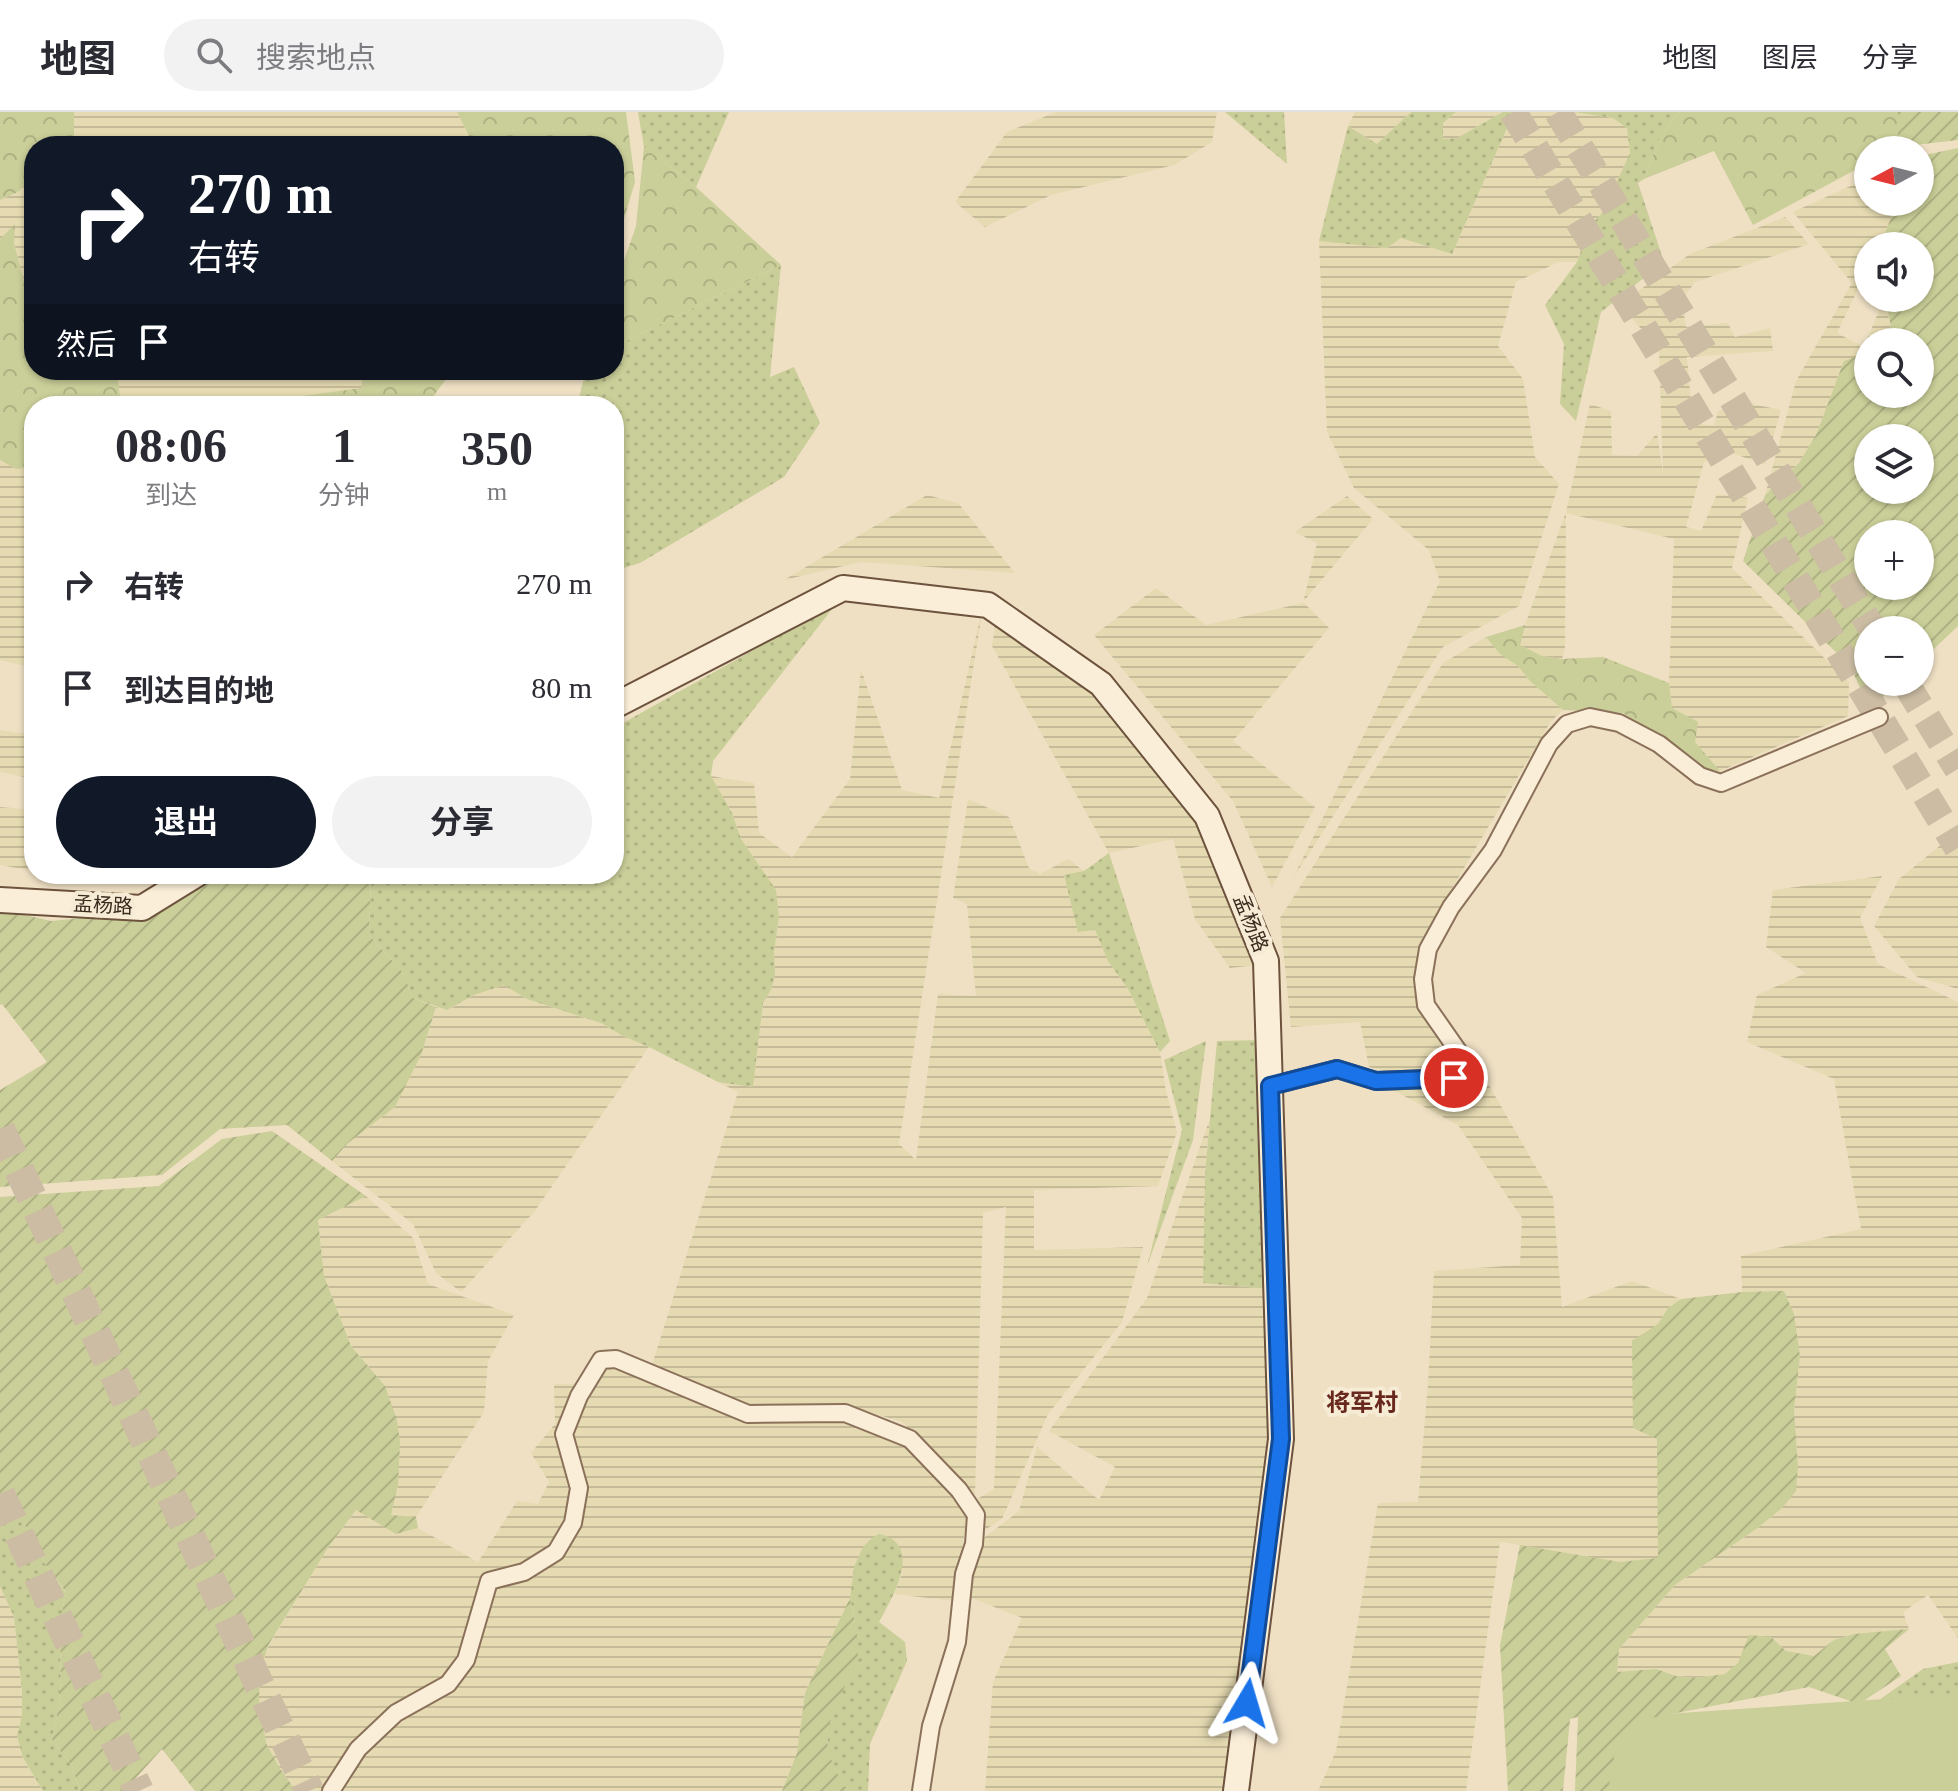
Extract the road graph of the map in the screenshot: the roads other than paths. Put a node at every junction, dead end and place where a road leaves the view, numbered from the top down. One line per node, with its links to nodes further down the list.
1 (624, 701): 5 (main road, 孟杨路)
2 (1879, 717): 5 (street)
3 (181, 884): 4 (main road, 孟杨路)
4 (0, 900)
5 (1270, 1086): 8 (main road, 孟杨路)
6 (331, 1791): 7 (street)
7 (921, 1791)
8 (1236, 1791)

